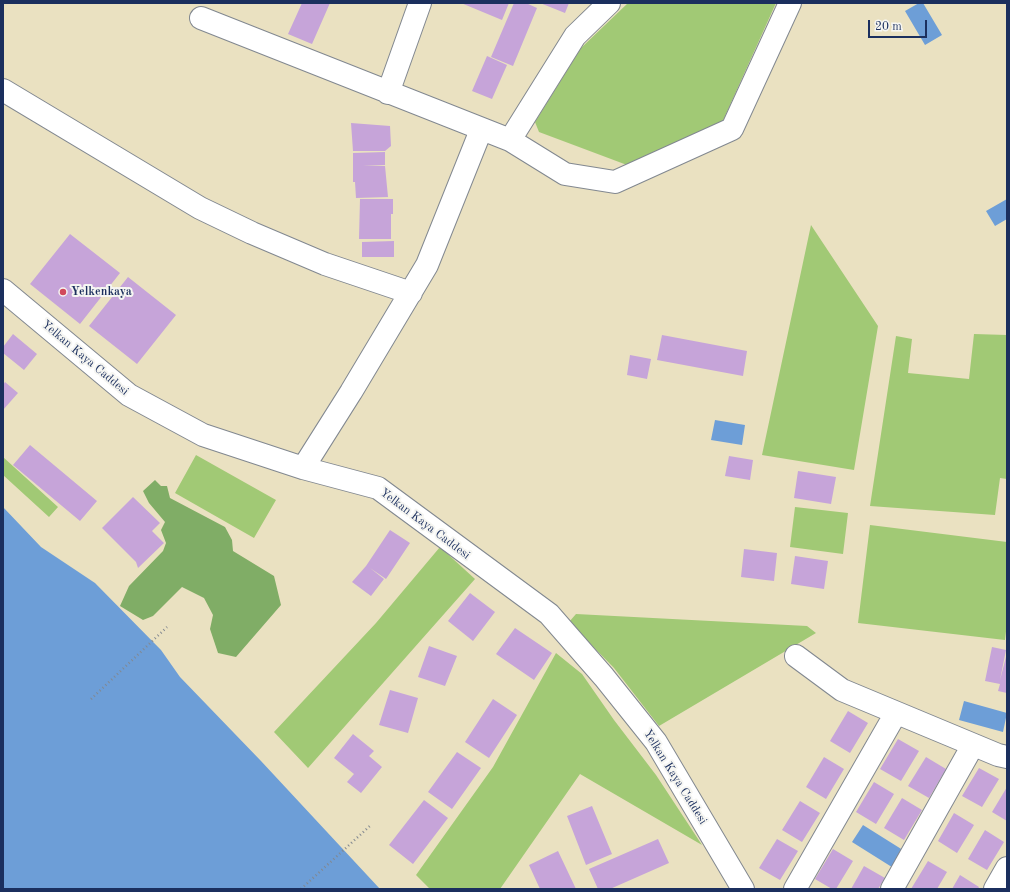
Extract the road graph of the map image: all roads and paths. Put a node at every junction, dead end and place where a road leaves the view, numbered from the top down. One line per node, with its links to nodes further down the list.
1 (420, 3): 6 (street)
2 (609, 3): 8 (street)
3 (790, 3): 8 (street)
4 (200, 18): 6 (street)
5 (3, 90): 10 (street)
6 (388, 93): 7 (street)
7 (481, 130): 8 (street); 10 (street)
8 (510, 140)
9 (3, 290): 11 (street, Yelkan Kaya Caddesi)
10 (411, 293): 11 (street)
11 (303, 468): 21 (street, Yelkan Kaya Caddesi)
12 (167, 627): 14 (path)
13 (796, 656): 15 (street)
14 (91, 699)
15 (896, 713): 16 (street); 22 (street)
16 (973, 745): 17 (street); 23 (street)
17 (1007, 757)
18 (371, 825): 20 (path)
19 (1007, 868): 24 (street)
20 (301, 889)
21 (743, 889)
22 (795, 889)
23 (892, 889)
24 (995, 889)

